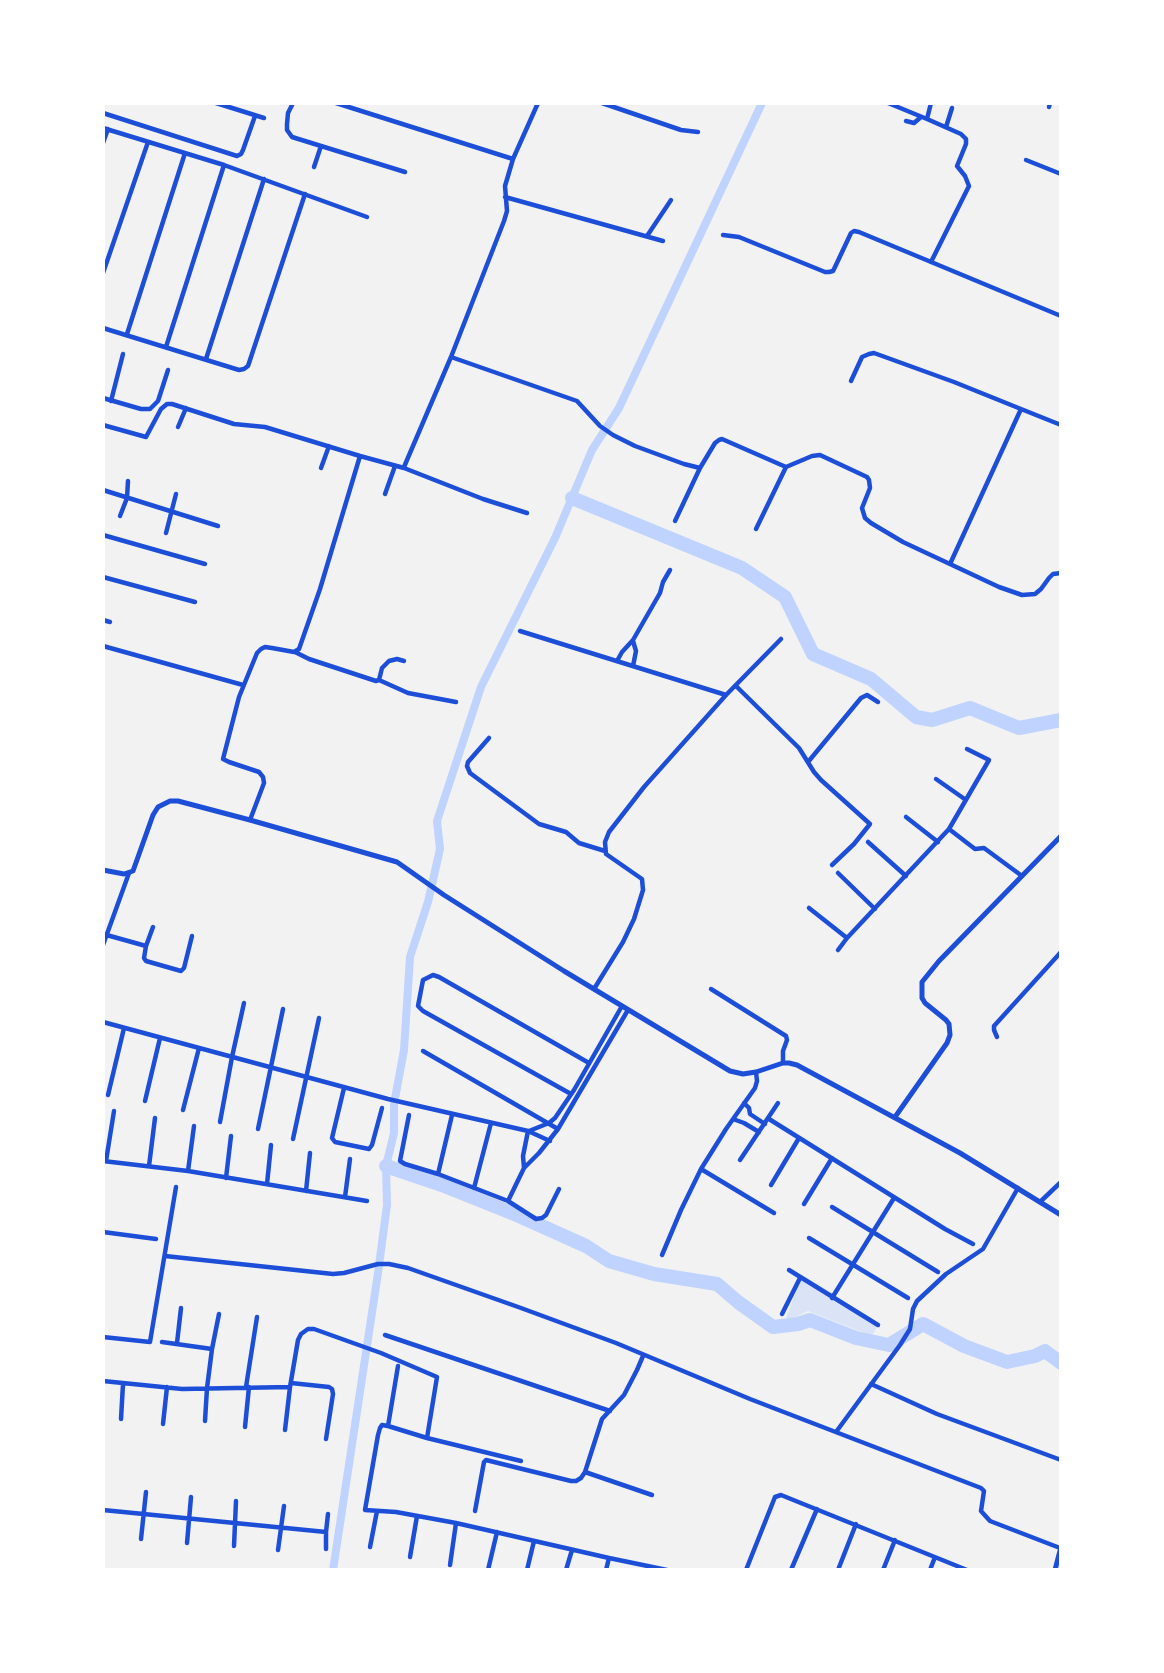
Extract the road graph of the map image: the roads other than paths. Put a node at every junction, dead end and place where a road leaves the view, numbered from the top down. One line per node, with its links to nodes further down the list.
1 (216, 103): 10 (street)
2 (293, 103): 19 (street)
3 (336, 103): 21 (street)
4 (538, 103): 21 (street)
5 (602, 103): 16 (street)
6 (888, 103): 12 (street)
7 (932, 103): 12 (street)
8 (952, 108): 14 (street)
9 (103, 113): 10 (street)
10 (255, 116): 11 (street)
11 (264, 118)
12 (924, 118): 13 (street); 14 (street)
13 (906, 121)
14 (946, 128): 35 (street)
15 (106, 129): 17 (street); 18 (street)
16 (698, 131)
17 (148, 142): 20 (street); 36 (street)
18 (103, 143)
19 (321, 146): 24 (street); 25 (street)
20 (185, 153): 23 (street); 39 (street)
21 (513, 159): 29 (street)
22 (1026, 160): 26 (street)
23 (224, 165): 27 (street); 40 (street)
24 (314, 167)
25 (405, 172)
26 (1061, 174)
27 (264, 178): 28 (street); 43 (street)
28 (305, 194): 31 (street); 43 (street)
29 (505, 197): 33 (street); 42 (street)
30 (671, 200): 33 (street)
31 (367, 217)
32 (723, 235): 35 (street)
33 (647, 236): 34 (street)
34 (663, 241)
35 (931, 262): 37 (street)
36 (103, 273)
37 (1061, 316)
38 (103, 328): 39 (street)
39 (127, 334): 40 (street)
40 (166, 347): 43 (street)
41 (123, 354): 47 (street)
42 (451, 357): 58 (street); 59 (street)
43 (206, 359)
44 (168, 370): 47 (street)
45 (852, 381): 49 (street)
46 (103, 398): 47 (street)
47 (111, 401)
48 (186, 408): 50 (street); 52 (street); 53 (street)
49 (1021, 409): 51 (street); 74 (street)
50 (103, 425)
51 (1061, 425)
52 (178, 427)
53 (329, 446): 54 (street); 57 (street)
54 (360, 457): 55 (street); 85 (street)
55 (395, 466): 58 (street); 63 (street)
56 (786, 467): 59 (street); 70 (street); 74 (street)
57 (321, 468)
58 (404, 468): 66 (street)
59 (700, 468): 68 (street)
60 (128, 481): 64 (street)
61 (103, 490): 64 (street)
62 (176, 494): 65 (street)
63 (385, 494)
64 (127, 498): 65 (street); 67 (street)
65 (172, 512): 69 (street); 71 (street)
66 (527, 513)
67 (120, 516)
68 (675, 521)
69 (219, 526)
70 (756, 529)
71 (166, 533)
72 (103, 534): 73 (street)
73 (205, 564)
74 (950, 564): 76 (street)
75 (670, 570): 83 (street)
76 (1061, 573)
77 (103, 577): 78 (street)
78 (195, 602)
79 (103, 620): 80 (street)
80 (110, 622)
81 (520, 631): 86 (street)
82 (781, 639): 91 (street)
83 (633, 640): 86 (street); 88 (street)
84 (103, 646): 90 (street)
85 (294, 652): 89 (street); 90 (street)
86 (617, 661): 88 (street)
87 (404, 662): 89 (street)
88 (633, 666): 92 (street)
89 (379, 681): 93 (street)
90 (243, 685): 101 (street)
91 (736, 686): 92 (street); 97 (street)
92 (726, 695): 106 (street)
93 (456, 702)
94 (878, 702): 97 (street)
95 (489, 738): 106 (street)
96 (967, 749): 99 (street)
97 (808, 762): 107 (street)
98 (936, 779): 99 (street)
99 (966, 800): 102 (street)
100 (906, 817): 105 (street)
101 (250, 820): 109 (street); 123 (street)
102 (949, 829): 105 (street); 112 (street)
103 (1061, 836): 112 (street)
104 (868, 842): 111 (street)
105 (937, 842): 111 (street)
106 (605, 851): 123 (street)
107 (832, 865)
108 (103, 870): 109 (street)
109 (129, 873): 116 (street)
110 (838, 873): 114 (street)
111 (906, 876): 114 (street)
112 (1022, 876): 155 (street)
113 (809, 908): 118 (street)
114 (875, 909): 118 (street)
115 (153, 927): 120 (street)
116 (105, 934): 119 (street); 120 (street)
117 (192, 936): 120 (street)
118 (846, 938): 121 (street)
119 (103, 945)
120 (146, 946)
121 (838, 950)
122 (1061, 952): 131 (street)
123 (594, 989): 126 (street)
124 (711, 989): 139 (street)
125 (244, 1003): 135 (street)
126 (625, 1008): 136 (street); 137 (street); 141 (street)
127 (283, 1009): 140 (street)
128 (319, 1018): 142 (street)
129 (103, 1022): 130 (street)
130 (124, 1028): 132 (street); 145 (street)
131 (997, 1037)
132 (160, 1038): 133 (street); 146 (street)
133 (199, 1048): 135 (street); 150 (street)
134 (423, 1051): 161 (street)
135 (232, 1057): 140 (street); 159 (street)
136 (592, 1057): 137 (street); 138 (street)
137 (598, 1061): 144 (street)
138 (589, 1063): 144 (street); 144 (street)
139 (783, 1063): 141 (street); 155 (street)
140 (271, 1069): 142 (street); 164 (street)
141 (756, 1072): 147 (street)
142 (307, 1078): 143 (street); 170 (street)
143 (344, 1087): 149 (street); 154 (street)
144 (575, 1092): 161 (street); 165 (street)
145 (108, 1096)
146 (145, 1101)
147 (744, 1103): 152 (street); 157 (street)
148 (778, 1103): 158 (street)
149 (382, 1108)
150 (183, 1110)
151 (114, 1111): 177 (street)
152 (750, 1114): 158 (street); 162 (street)
153 (410, 1115): 182 (street)
154 (452, 1115): 160 (street); 182 (street)
155 (895, 1116): 189 (street)
156 (155, 1118): 178 (street)
157 (733, 1119): 162 (street); 180 (street)
158 (767, 1121): 167 (street); 169 (street)
159 (220, 1122)
160 (491, 1123): 166 (street); 188 (street)
161 (549, 1123): 165 (street); 166 (street)
162 (744, 1123): 167 (street)
163 (194, 1126): 181 (street)
164 (258, 1129)
165 (558, 1129): 171 (street)
166 (528, 1131): 171 (street); 179 (street)
167 (759, 1132): 176 (street)
168 (231, 1136): 183 (street)
169 (799, 1138): 174 (street); 186 (street)
170 (293, 1139)
171 (550, 1141): 179 (street)
172 (271, 1145): 185 (street)
173 (310, 1153): 191 (street)
174 (832, 1158): 193 (street); 197 (street)
175 (350, 1159): 192 (street)
176 (740, 1160)
177 (105, 1161): 178 (street)
178 (149, 1166): 181 (street)
179 (524, 1168): 194 (street)
180 (701, 1169): 199 (street); 206 (street)
181 (188, 1171): 183 (street)
182 (438, 1174): 188 (street)
183 (226, 1178): 185 (street)
184 (1061, 1182): 196 (street)
185 (267, 1185): 191 (street)
186 (771, 1185)
187 (176, 1187): 207 (street)
188 (474, 1188): 194 (street)
189 (1018, 1188): 196 (street); 228 (street)
190 (559, 1189): 194 (street)
191 (306, 1191): 192 (street)
192 (345, 1197): 195 (street)
193 (894, 1198): 202 (street); 205 (street)
194 (508, 1200)
195 (368, 1201)
196 (1040, 1202): 200 (street)
197 (804, 1204)
198 (832, 1208): 202 (street)
199 (774, 1213)
200 (1061, 1215)
201 (103, 1232): 204 (street)
202 (872, 1232): 208 (street); 210 (street)
203 (809, 1238): 208 (street)
204 (156, 1239)
205 (973, 1244)
206 (662, 1255)
207 (165, 1256): 220 (street); 224 (street)
208 (852, 1264): 212 (street); 213 (street)
209 (789, 1270): 211 (street)
210 (938, 1272)
211 (800, 1278): 212 (street); 216 (street)
212 (832, 1298): 218 (street)
213 (908, 1298)
214 (181, 1308): 222 (street)
215 (219, 1314): 223 (street)
216 (782, 1314)
217 (257, 1317): 231 (street)
218 (878, 1325)
219 (385, 1335): 233 (street)
220 (103, 1336)
221 (162, 1342): 222 (street)
222 (177, 1343): 223 (street)
223 (212, 1349): 232 (street)
224 (643, 1356): 233 (street); 240 (street)
225 (398, 1366): 237 (street)
226 (103, 1381): 227 (street)
227 (124, 1384): 230 (street); 234 (street)
228 (871, 1384): 240 (street); 243 (street)
229 (290, 1385): 231 (street); 239 (street); 241 (street); 242 (street)
230 (167, 1387): 232 (street); 236 (street)
231 (247, 1387): 232 (street); 238 (street)
232 (206, 1388): 235 (street)
233 (610, 1411): 245 (street)
234 (121, 1419)
235 (205, 1421)
236 (163, 1424)
237 (388, 1426): 241 (street); 253 (street)
238 (245, 1427)
239 (285, 1430)
240 (836, 1432): 271 (street)
241 (427, 1438): 244 (street)
242 (326, 1439)
243 (1061, 1460)
244 (521, 1461)
245 (585, 1472): 247 (street); 254 (street)
246 (146, 1492): 255 (street)
247 (652, 1495)
248 (191, 1497): 258 (street)
249 (236, 1501): 259 (street)
250 (284, 1506): 262 (street)
251 (817, 1509): 261 (street); 285 (street); 286 (street)
252 (103, 1510): 255 (street)
253 (377, 1511): 257 (street); 270 (street)
254 (475, 1511)
255 (144, 1514): 258 (street); 265 (street)
256 (328, 1514): 263 (street)
257 (417, 1516): 260 (street); 275 (street)
258 (189, 1519): 259 (street); 268 (street)
259 (234, 1523): 262 (street); 269 (street)
260 (456, 1523): 264 (street); 278 (street)
261 (856, 1524): 266 (street); 287 (street)
262 (281, 1528): 263 (street); 273 (street)
263 (327, 1532): 272 (street)
264 (497, 1532): 267 (street); 280 (street)
265 (141, 1539)
266 (895, 1540): 276 (street); 288 (street)
267 (534, 1541): 274 (street); 281 (street)
268 (187, 1543)
269 (234, 1546)
270 (370, 1547)
271 (1060, 1547): 291 (street)
272 (326, 1549)
273 (278, 1550)
274 (572, 1550): 277 (street); 282 (street)
275 (410, 1557)
276 (935, 1557): 289 (street); 290 (street)
277 (610, 1558): 279 (street); 283 (street)
278 (450, 1565)
279 (646, 1568): 284 (street)
280 (488, 1570)
281 (527, 1570)
282 (566, 1570)
283 (606, 1570)
284 (667, 1570)
285 (746, 1570)
286 (791, 1570)
287 (838, 1570)
288 (883, 1570)
289 (930, 1570)
290 (967, 1570)
291 (1055, 1570)

